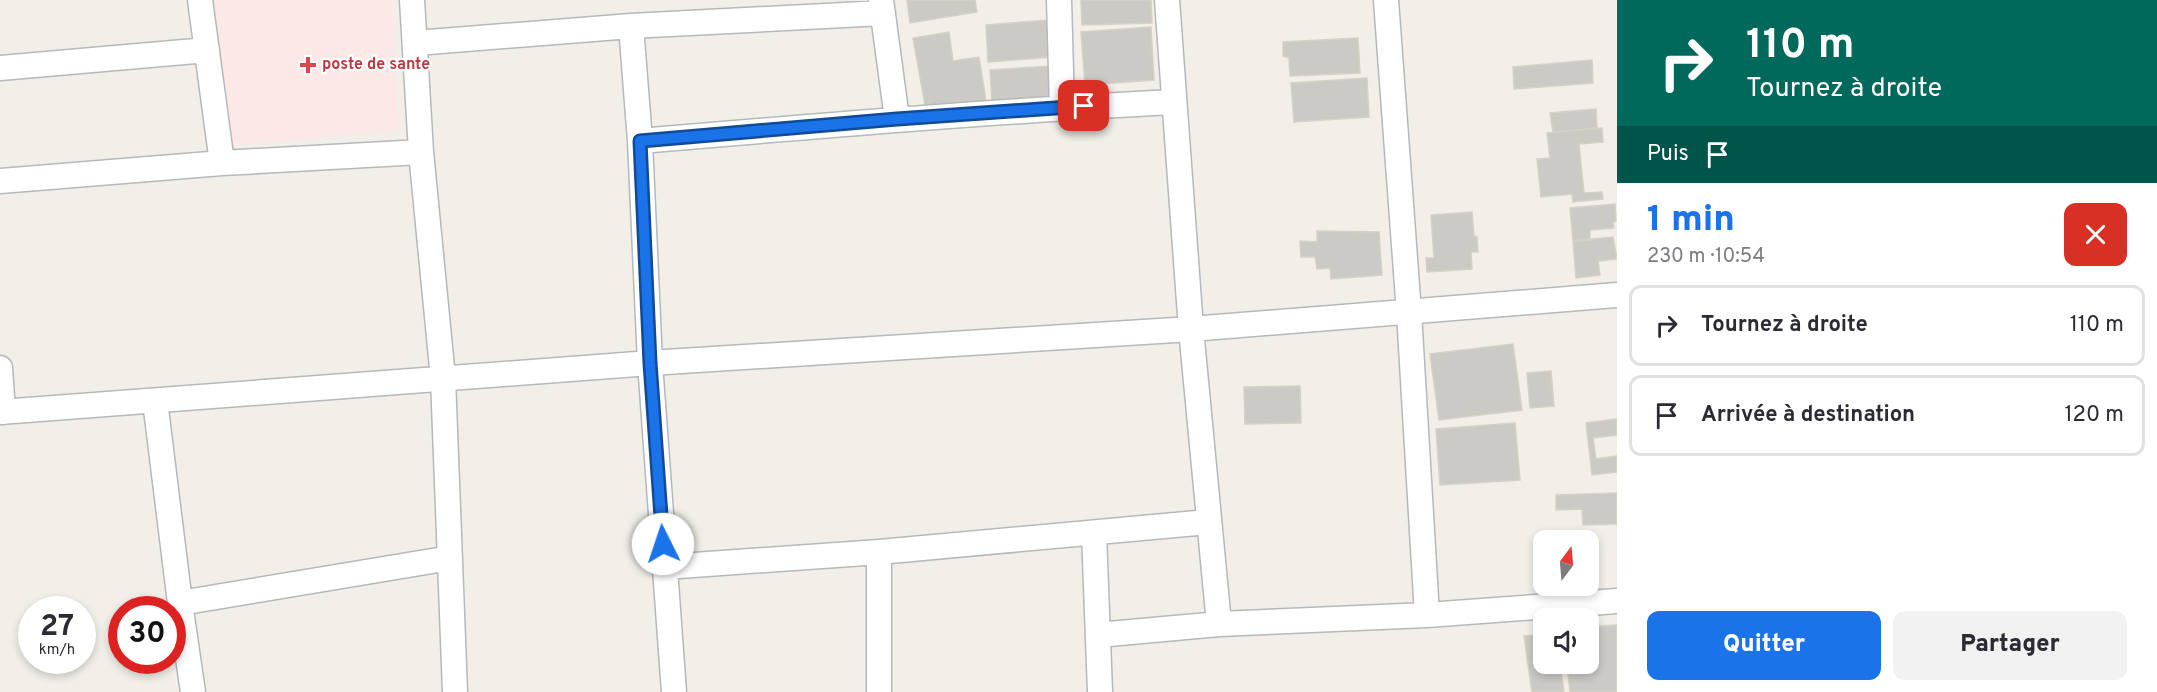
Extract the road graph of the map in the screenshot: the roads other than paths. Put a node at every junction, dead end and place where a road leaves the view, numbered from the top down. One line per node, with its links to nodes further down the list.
1 (200, 0): 9 (street)
2 (412, 0): 8 (street)
3 (1059, 0): 12 (street)
4 (1167, 0): 11 (street)
5 (1386, 0): 19 (street)
6 (882, 7): 7 (street); 13 (street)
7 (631, 26): 8 (street); 14 (street)
8 (416, 43): 15 (street)
9 (207, 50): 10 (street); 16 (street)
10 (0, 68)
11 (1173, 102): 12 (street); 20 (street)
12 (1062, 108): 13 (street)
13 (897, 119): 14 (street)
14 (640, 141): 21 (street)
15 (421, 152): 16 (street); 23 (street)
16 (222, 163): 17 (street)
17 (0, 181)
18 (1617, 296): 19 (street)
19 (1409, 313): 20 (street); 34 (street)
20 (1191, 329): 21 (street); 26 (street)
21 (650, 363): 23 (street); 30 (street)
22 (0, 368): 25 (street)
23 (443, 378): 24 (street); 29 (street)
24 (155, 401): 25 (street); 31 (street)
25 (2, 412)
26 (1208, 522): 27 (street); 35 (street)
27 (1094, 533): 28 (street); 36 (street)
28 (879, 552): 30 (street); 41 (street)
29 (450, 558): 33 (street); 39 (street)
30 (665, 567): 40 (street)
31 (179, 596)
32 (1617, 601): 34 (street)
33 (186, 602)
34 (1426, 615): 35 (street)
35 (1219, 624): 36 (street)
36 (1098, 635): 42 (street)
37 (186, 644): 38 (street)
38 (193, 692)
39 (455, 692)
40 (674, 692)
41 (879, 692)
42 (1100, 692)

